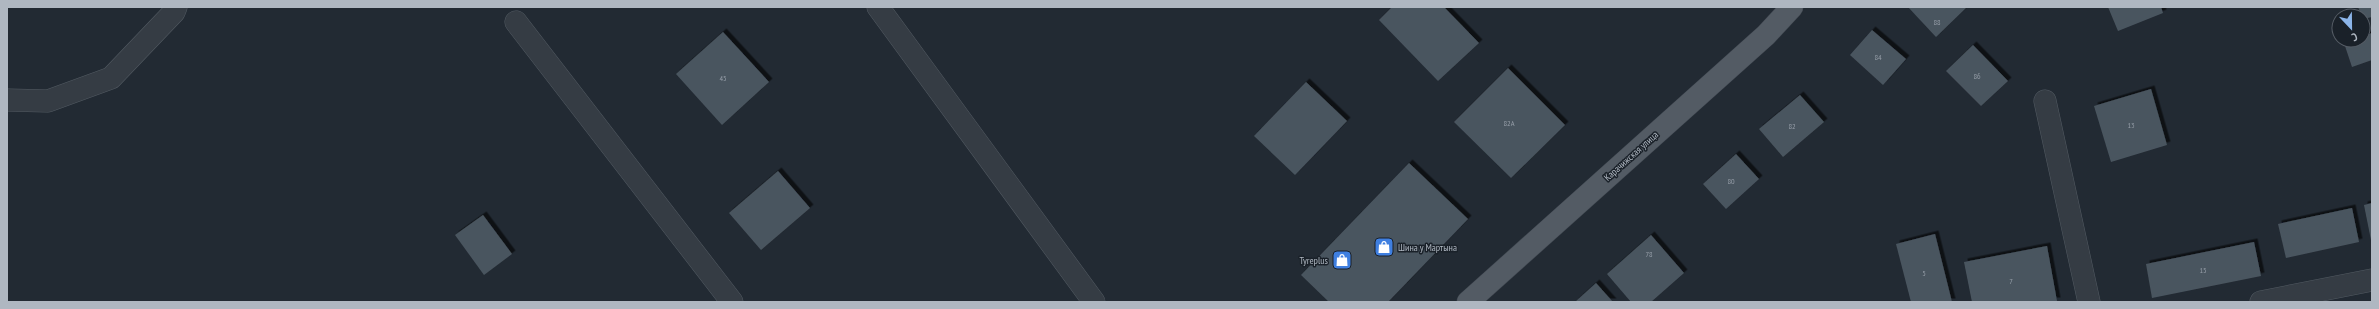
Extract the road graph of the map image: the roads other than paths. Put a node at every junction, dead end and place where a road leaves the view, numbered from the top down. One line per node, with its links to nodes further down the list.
1 (176, 7): 5 (street)
2 (878, 7): 9 (street)
3 (1792, 7): 10 (main road, Карачижская улица)
4 (516, 22): 8 (street)
5 (7, 100)
6 (2045, 102): 11 (street)
7 (2372, 280): 12 (street)
8 (732, 302)
9 (1094, 302)
10 (1468, 302)
11 (2089, 302)
12 (2261, 302)

